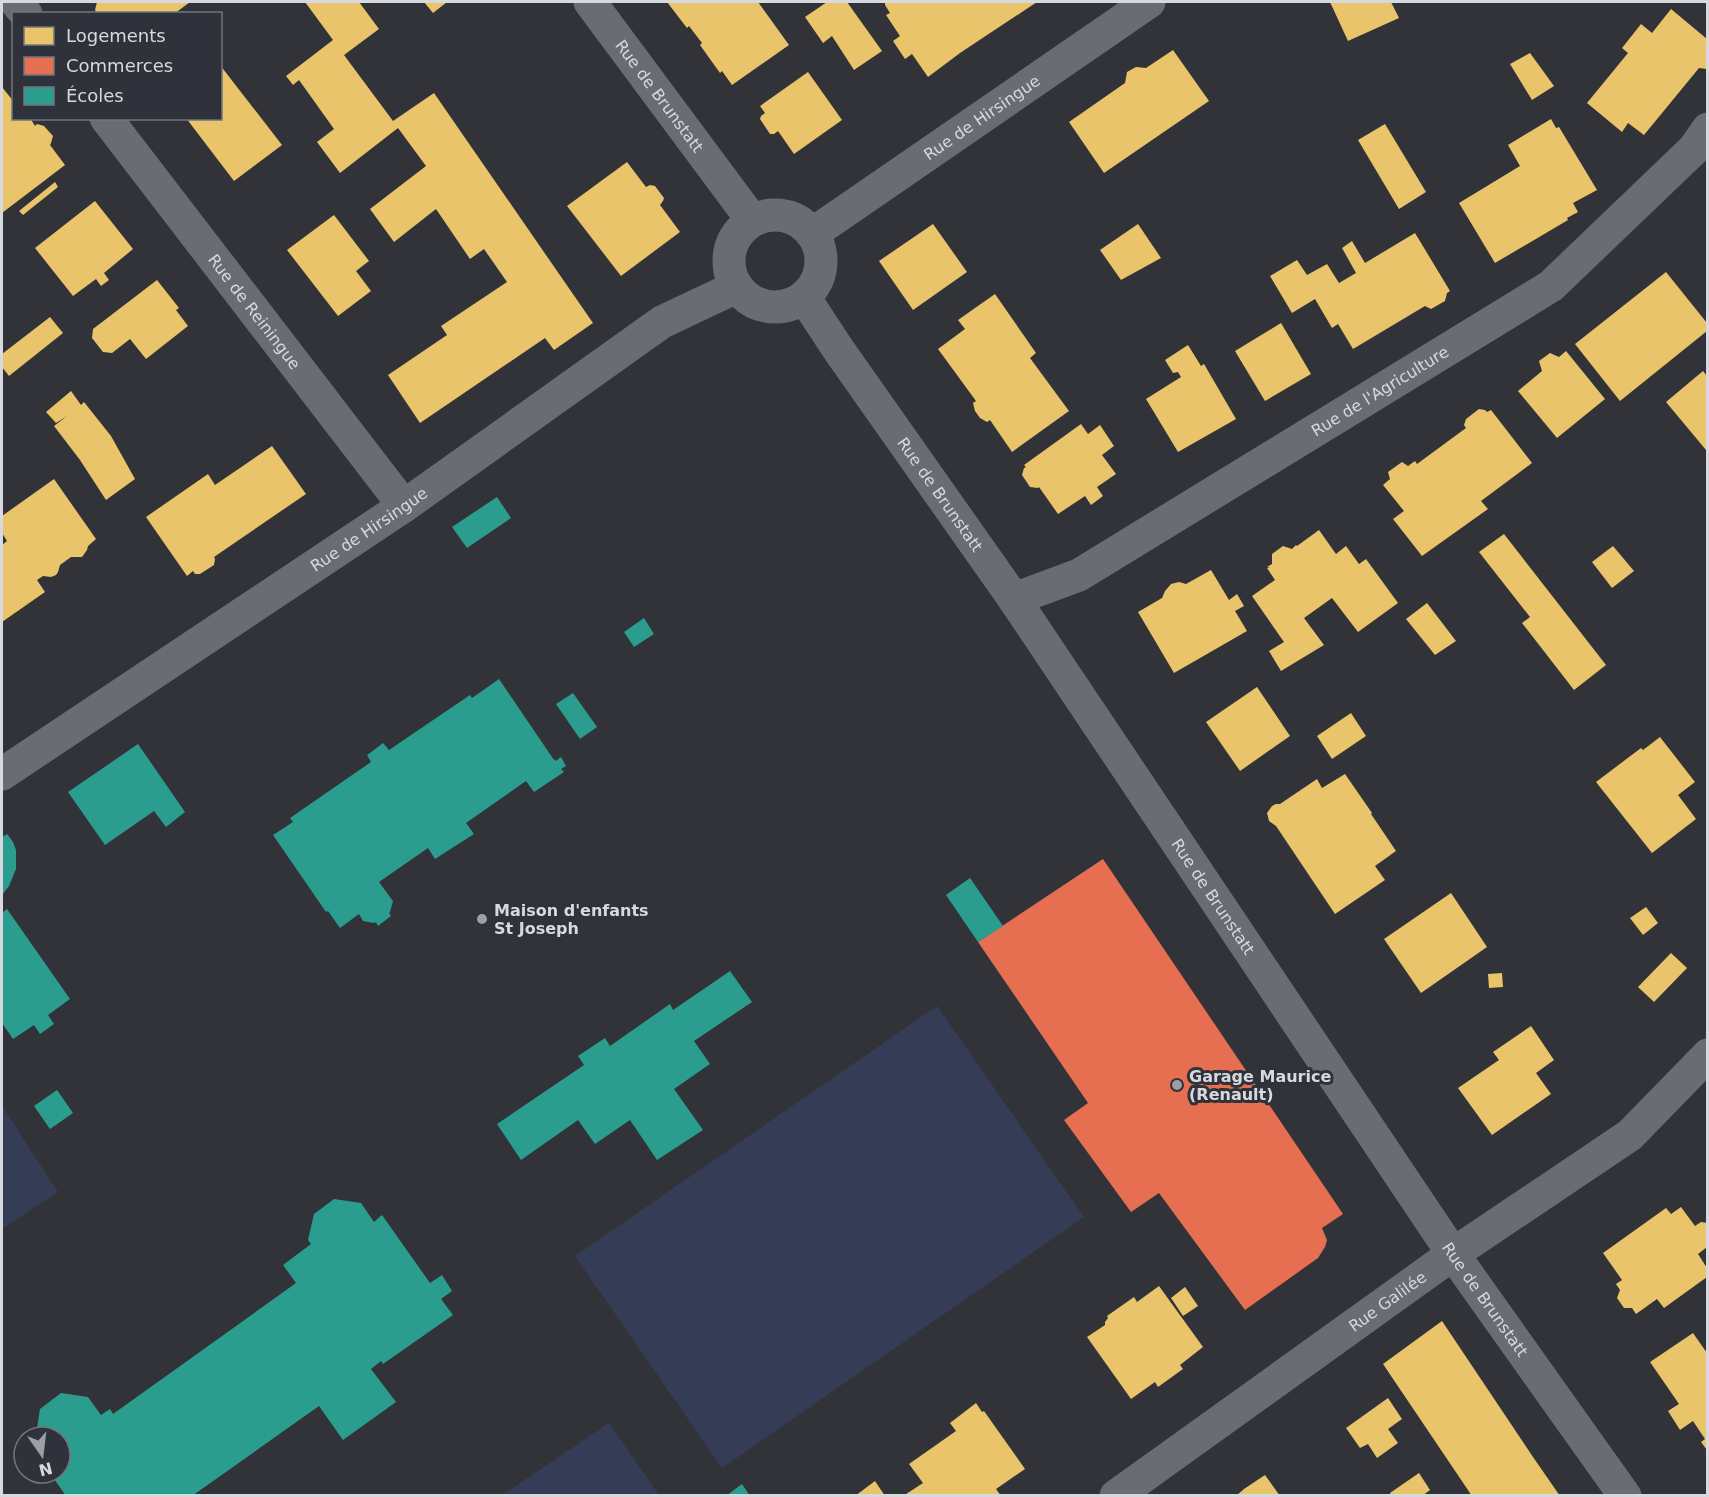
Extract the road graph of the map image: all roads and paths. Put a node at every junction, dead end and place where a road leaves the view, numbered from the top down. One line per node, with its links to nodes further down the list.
1 (590, 2): 5 (street, Rue de Brunstatt)
2 (1149, 2): 6 (street, Rue de Hirsingue)
3 (108, 120): 9 (street, Rue de Reiningue)
4 (1707, 129): 10 (street, Rue de l'Agriculture)
5 (752, 220): 6 (street); 7 (street)
6 (813, 234): 8 (street)
7 (736, 287): 8 (street); 9 (street, Rue de Hirsingue)
8 (804, 297): 10 (street, Rue de Brunstatt)
9 (404, 506): 11 (street, Rue de Hirsingue)
10 (1014, 599): 13 (street, Rue de Brunstatt)
11 (2, 774)
12 (1707, 1055): 13 (street, Rue Galilée)
13 (1453, 1254): 14 (street, Rue Galilée); 15 (street, Rue de Brunstatt)
14 (1116, 1496)
15 (1624, 1496)

